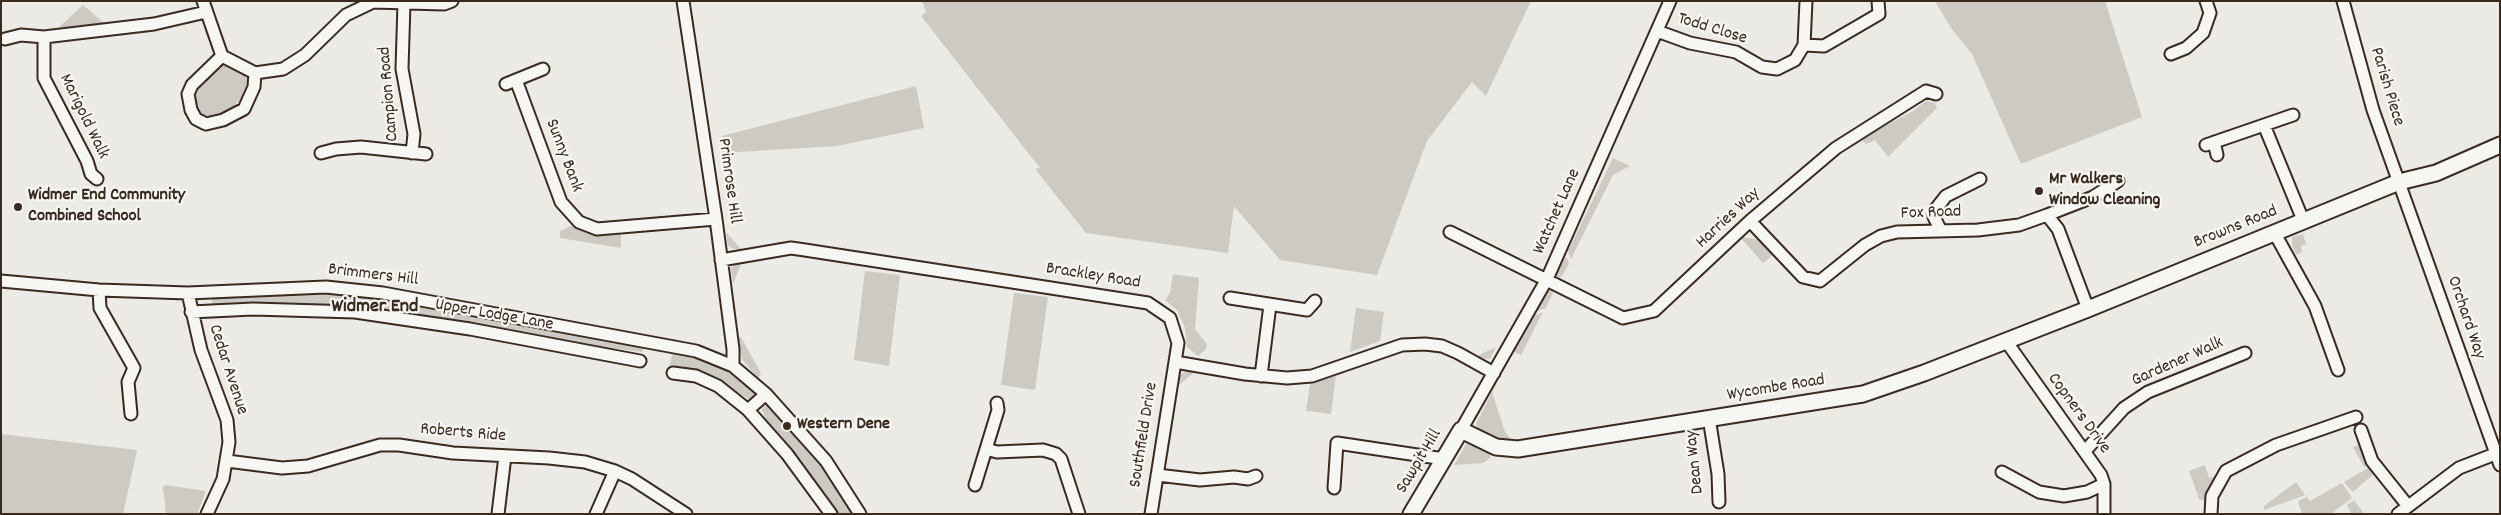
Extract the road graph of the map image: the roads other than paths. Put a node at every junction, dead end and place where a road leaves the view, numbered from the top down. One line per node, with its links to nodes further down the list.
1 (452, 1): 8 (street)
2 (683, 1): 31 (street, Primrose Hill)
3 (1670, 1): 10 (street, Watchet Lane)
4 (1806, 1): 13 (street)
5 (1878, 1): 13 (street)
6 (2206, 1): 14 (street)
7 (2343, 1): 29 (street, Parish Piece)
8 (404, 3): 17 (street); 22 (street, Campion Road)
9 (205, 7): 11 (street); 15 (street)
10 (1657, 30): 13 (street, Todd Close); 38 (street, Watchet Lane)
11 (44, 37): 12 (street); 26 (street, Marigold Walk)
12 (5, 39)
13 (1804, 45)
14 (2172, 54)
15 (222, 56): 17 (street); 17 (street)
16 (543, 69): 31 (street, Sunny Bank)
17 (255, 73)
18 (1931, 89): 33 (street, Harries Way)
19 (2293, 115): 20 (street)
20 (2264, 125): 25 (street); 32 (street)
21 (2500, 145): 29 (street, Browns Road)
22 (412, 152): 23 (street, Campion Road); 24 (street, Campion Road)
23 (321, 153)
24 (426, 154)
25 (2217, 155)
26 (97, 179)
27 (1980, 179): 34 (street)
28 (2118, 181): 30 (street, Fox Road)
29 (2399, 182): 32 (street, Browns Road); 64 (street, Orchard Way)
30 (2047, 215): 34 (street, Fox Road); 45 (street)
31 (716, 220): 37 (street, Primrose Hill)
32 (2303, 220): 36 (street, Browns Road)
33 (1750, 221): 34 (street, Fox Road); 38 (street, Harries Way)
34 (1942, 231)
35 (1450, 232): 38 (street, Harries Way)
36 (2274, 232): 45 (street, Browns Road); 52 (street)
37 (721, 260): 50 (street, Brackley Road); 51 (street, Primrose Hill)
38 (1547, 279): 54 (street, Watchet Lane)
39 (1, 281): 40 (street, Brimmers Hill)
40 (99, 290): 41 (street, Brimmers Hill); 59 (street)
41 (188, 293): 46 (street, Cedar Avenue); 51 (street, Brimmers Hill)
42 (1230, 298): 44 (street)
43 (1315, 301): 44 (street)
44 (1270, 305): 55 (street)
45 (2088, 309): 47 (street, Wycombe Road)
46 (191, 312): 49 (street, Upper Lodge Lane); 70 (street, Cedar Avenue)
47 (2006, 341): 61 (street, Wycombe Road); 66 (street, Copners Drive)
48 (2245, 353): 66 (street, Gardener Walk)
49 (640, 361)
50 (1174, 362): 55 (street); 74 (street, Southfield Drive)
51 (733, 366): 56 (street)
52 (2338, 370)
53 (673, 373): 58 (street)
54 (1494, 373): 55 (street); 62 (street, Watchet Lane)
55 (1261, 376)
56 (766, 394): 58 (street); 86 (street)
57 (997, 403): 65 (street)
58 (748, 410): 85 (street)
59 (131, 414)
60 (2356, 417): 91 (street)
61 (1709, 418): 62 (street, Wycombe Road); 79 (street, Dean Way)
62 (1461, 430): 69 (street, Sawpit Hill)
63 (2361, 430): 80 (street)
64 (2494, 439): 67 (street, Orchard Way)
65 (986, 449): 77 (street); 87 (street)
66 (2085, 451): 76 (street, Copners Drive)
67 (2494, 454): 71 (street, Orchard Way); 80 (street)
68 (505, 456): 70 (street, Roberts Ride); 72 (street, Roberts Ride); 82 (street)
69 (1444, 459): 78 (street); 89 (street, Sawpit Hill)
70 (227, 462): 81 (street, Cedar Avenue)
71 (2500, 465)
72 (615, 471): 83 (street); 84 (street, Roberts Ride)
73 (2002, 472): 76 (street)
74 (1157, 475): 75 (street); 88 (street, Southfield Drive)
75 (1256, 476)
76 (2104, 484): 90 (street, Copners Drive)
77 (975, 485)
78 (1334, 488)
79 (1718, 502)
80 (2403, 510)
81 (207, 514)
82 (498, 514)
83 (596, 514)
84 (686, 514)
85 (831, 514)
86 (860, 514)
87 (1079, 514)
88 (1151, 514)
89 (1411, 514)
90 (2104, 514)
91 (2211, 514)

